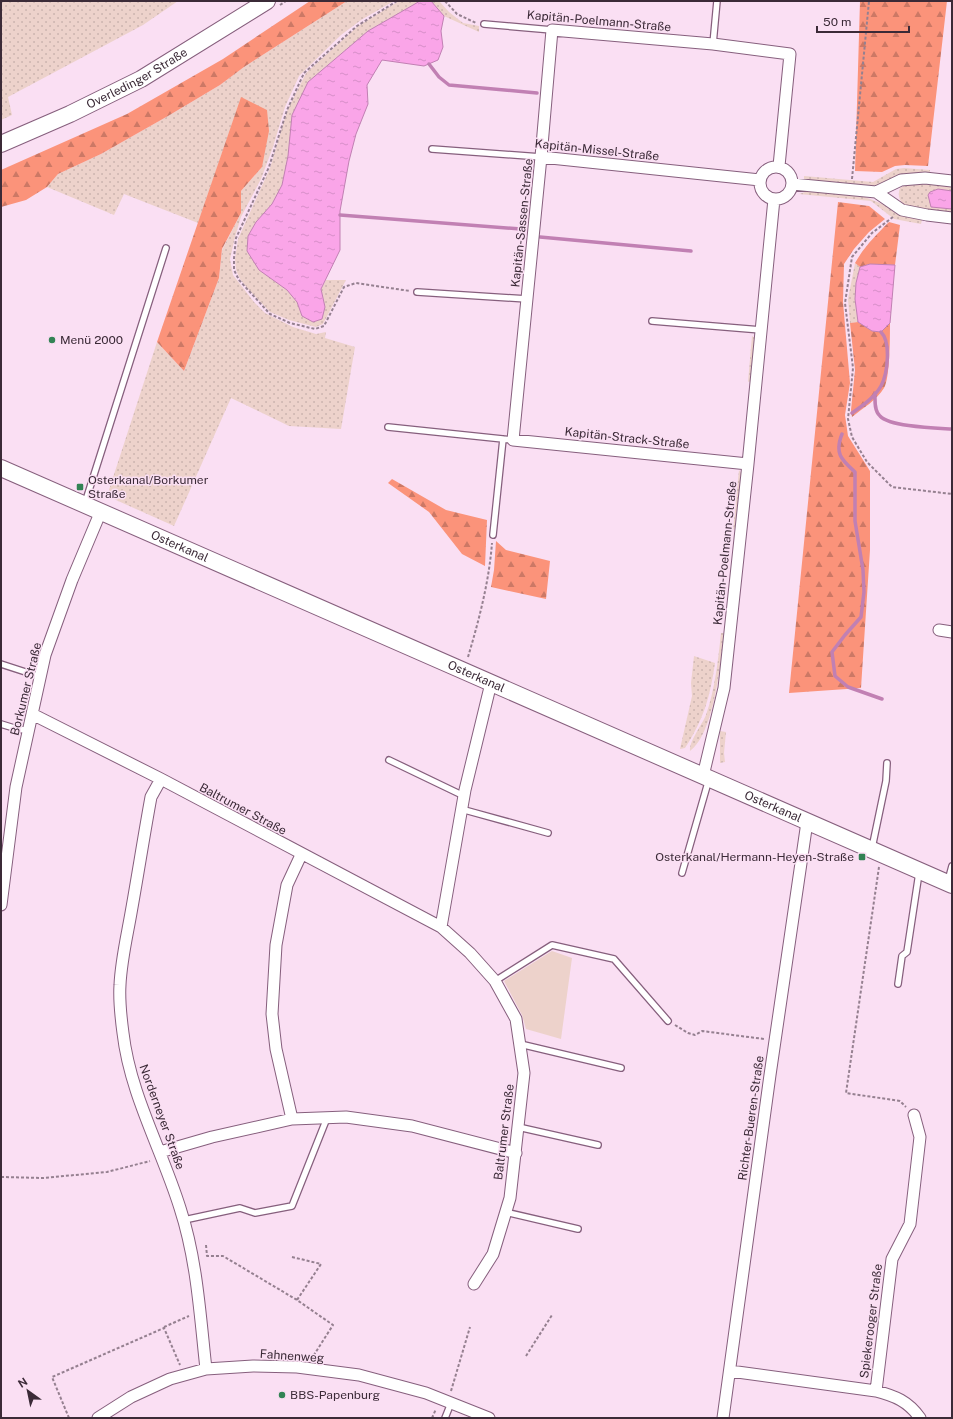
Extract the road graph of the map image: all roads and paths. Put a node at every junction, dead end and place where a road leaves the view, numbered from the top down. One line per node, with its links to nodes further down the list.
1 (266, 1): 9 (main road, Overledinger Straße)
2 (397, 1): 22 (path)
3 (445, 1): 6 (path)
4 (717, 1): 8 (lane)
5 (869, 1): 16 (path)
6 (484, 24): 7 (lane, Kapitän-Poelmann-Straße)
7 (552, 30): 8 (street, Kapitän-Poelmann-Straße); 11 (street, Kapitän-Sassen-Straße)
8 (713, 44): 12 (street, Kapitän-Poelmann-Straße)
9 (1, 144)
10 (432, 149): 11 (lane, Kapitän-Missel-Straße)
11 (541, 157): 13 (street, Kapitän-Missel-Straße); 23 (street, Kapitän-Sassen-Straße)
12 (779, 166): 13 (street); 15 (street)
13 (760, 180): 18 (street)
14 (952, 181): 17 (street)
15 (792, 184): 16 (street); 18 (street)
16 (845, 189): 17 (street)
17 (876, 192): 19 (street)
18 (774, 199): 25 (street, Kapitän-Poelmann-Straße)
19 (902, 210): 20 (street); 30 (path)
20 (952, 218)
21 (166, 248): 31 (lane)
22 (417, 292): 23 (lane, Kapitän-Sassen-Straße)
23 (527, 299): 27 (street, Kapitän-Sassen-Straße)
24 (652, 320): 25 (lane)
25 (761, 330): 28 (street, Kapitän-Poelmann-Straße)
26 (388, 427): 27 (lane, Kapitän-Strack-Straße)
27 (508, 440): 28 (street, Kapitän-Strack-Straße); 33 (lane)
28 (748, 464): 45 (street, Kapitän-Poelmann-Straße)
29 (1, 468): 31 (main road, Osterkanal)
30 (952, 494)
31 (85, 504): 32 (main road, Osterkanal)
32 (102, 511): 37 (main road, Osterkanal); 38 (street, Borkumer Straße)
33 (493, 535): 37 (path)
34 (939, 630): 35 (street)
35 (952, 632)
36 (1, 664): 38 (lane)
37 (464, 671): 39 (main road, Osterkanal)
38 (41, 677): 40 (street, Borkumer Straße)
39 (491, 683): 45 (main road, Osterkanal); 47 (street)
40 (32, 714): 42 (street, Borkumer Straße); 46 (street, Baltrumer Straße)
41 (1, 724): 42 (lane)
42 (29, 731): 57 (street, Borkumer Straße)
43 (390, 760): 47 (lane)
44 (887, 763): 51 (lane)
45 (706, 777): 49 (main road, Osterkanal); 55 (lane)
46 (161, 780): 52 (street, Baltrumer Straße); 71 (street, Norderneyer Straße)
47 (464, 796): 48 (street)
48 (462, 810): 50 (lane); 58 (street)
49 (807, 822): 51 (main road, Osterkanal); 62 (street, Richter-Bueren-Straße)
50 (548, 833)
51 (876, 852): 54 (main road, Osterkanal); 65 (path)
52 (301, 855): 58 (street, Baltrumer Straße); 67 (street)
53 (952, 866): 56 (lane)
54 (920, 871): 56 (main road, Osterkanal); 60 (lane)
55 (682, 873)
56 (950, 884)
57 (1, 904)
58 (441, 927): 59 (street, Baltrumer Straße)
59 (495, 981): 61 (lane); 63 (street, Baltrumer Straße)
60 (898, 984)
61 (668, 1021): 62 (path)
62 (776, 1039): 87 (street, Richter-Bueren-Straße)
63 (520, 1044): 64 (lane); 68 (street, Baltrumer Straße)
64 (621, 1068)
65 (914, 1115): 89 (street, Spiekerooger Straße)
66 (326, 1118): 67 (street); 70 (street); 74 (lane)
67 (292, 1119): 71 (street)
68 (518, 1127): 69 (lane); 70 (street, Baltrumer Straße)
69 (598, 1145)
70 (516, 1153): 73 (street, Baltrumer Straße)
71 (162, 1155): 72 (path); 74 (street, Norderneyer Straße)
72 (1, 1176)
73 (505, 1212): 75 (lane); 78 (street, Baltrumer Straße)
74 (184, 1220): 80 (street, Norderneyer Straße)
75 (578, 1229)
76 (206, 1245): 79 (path)
77 (292, 1258): 79 (path)
78 (474, 1284)
79 (297, 1300): 85 (path)
80 (200, 1312): 83 (path); 86 (street, Norderneyer Straße)
81 (552, 1315): 84 (path)
82 (470, 1327): 90 (path)
83 (164, 1328): 88 (path); 91 (path)
84 (526, 1356)
85 (308, 1368): 86 (street, Fahnenweg); 90 (street, Fahnenweg)
86 (206, 1369): 88 (street, Fahnenweg)
87 (730, 1371): 89 (street); 95 (street, Richter-Bueren-Straße)
88 (184, 1375): 92 (street, Fahnenweg)
89 (876, 1391): 96 (street)
90 (449, 1402): 93 (lane); 94 (street, Fahnenweg)
91 (69, 1418)
92 (98, 1418)
93 (445, 1418)
94 (488, 1418)
95 (723, 1418)
96 (920, 1418)

